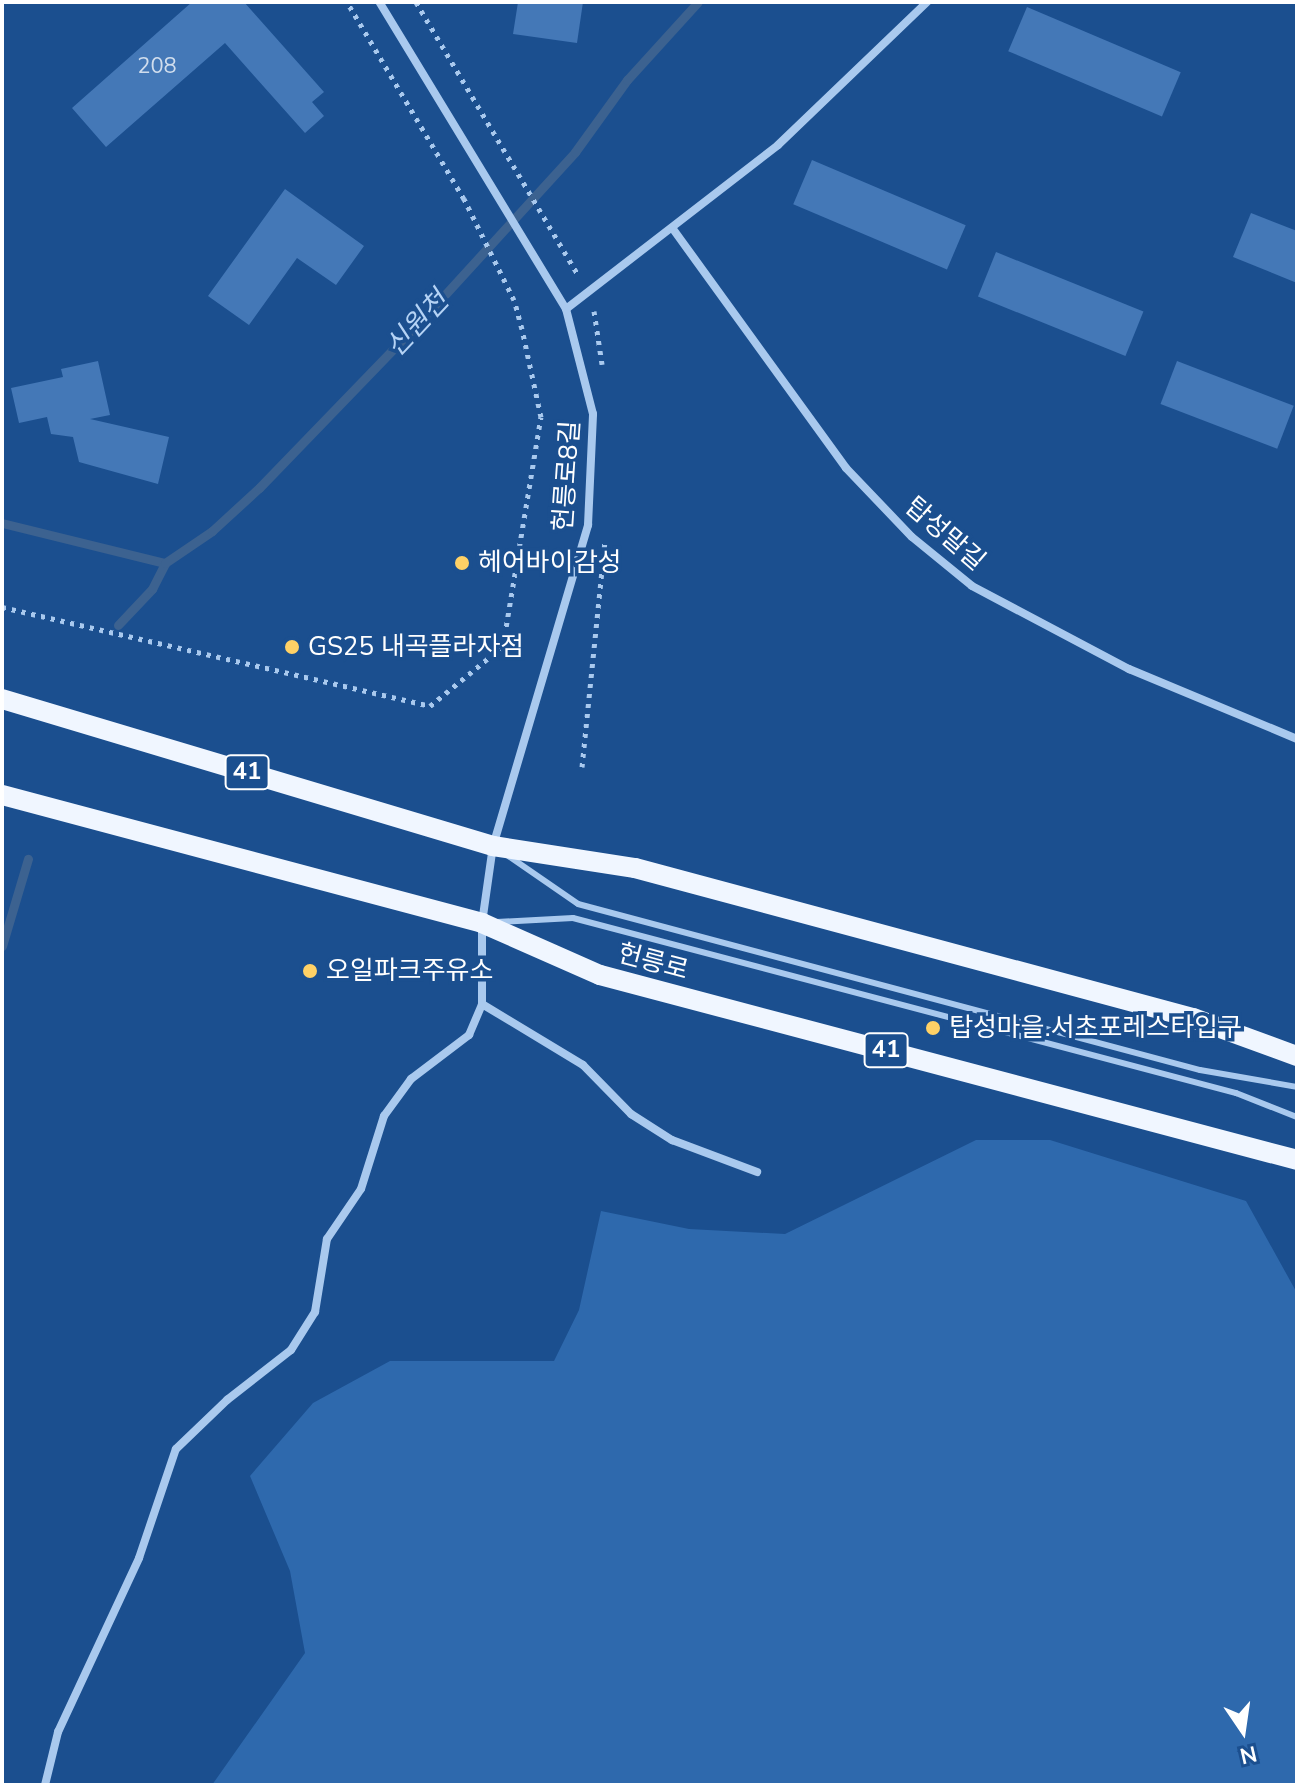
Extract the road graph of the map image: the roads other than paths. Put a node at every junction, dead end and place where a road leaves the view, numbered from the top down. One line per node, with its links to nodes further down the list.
1 (379, 2): 4 (street, 헌릉로8길)
2 (927, 2): 3 (street)
3 (673, 229): 4 (street); 6 (street, 탑성말길)
4 (566, 309): 8 (street, 헌릉로8길)
5 (2, 699): 8 (main road, 41)
6 (1297, 739)
7 (2, 795): 9 (main road, 헌릉로 / 41)
8 (493, 846): 9 (street, 헌릉로8길); 11 (main road, 41); 12 (lane)
9 (482, 923): 10 (street, 헌릉로8길); 13 (lane); 14 (main road, 헌릉로 / 41)
10 (482, 1004): 15 (street); 16 (street)
11 (1297, 1056)
12 (1297, 1087)
13 (1297, 1117)
14 (1297, 1160)
15 (757, 1172)
16 (45, 1785)

